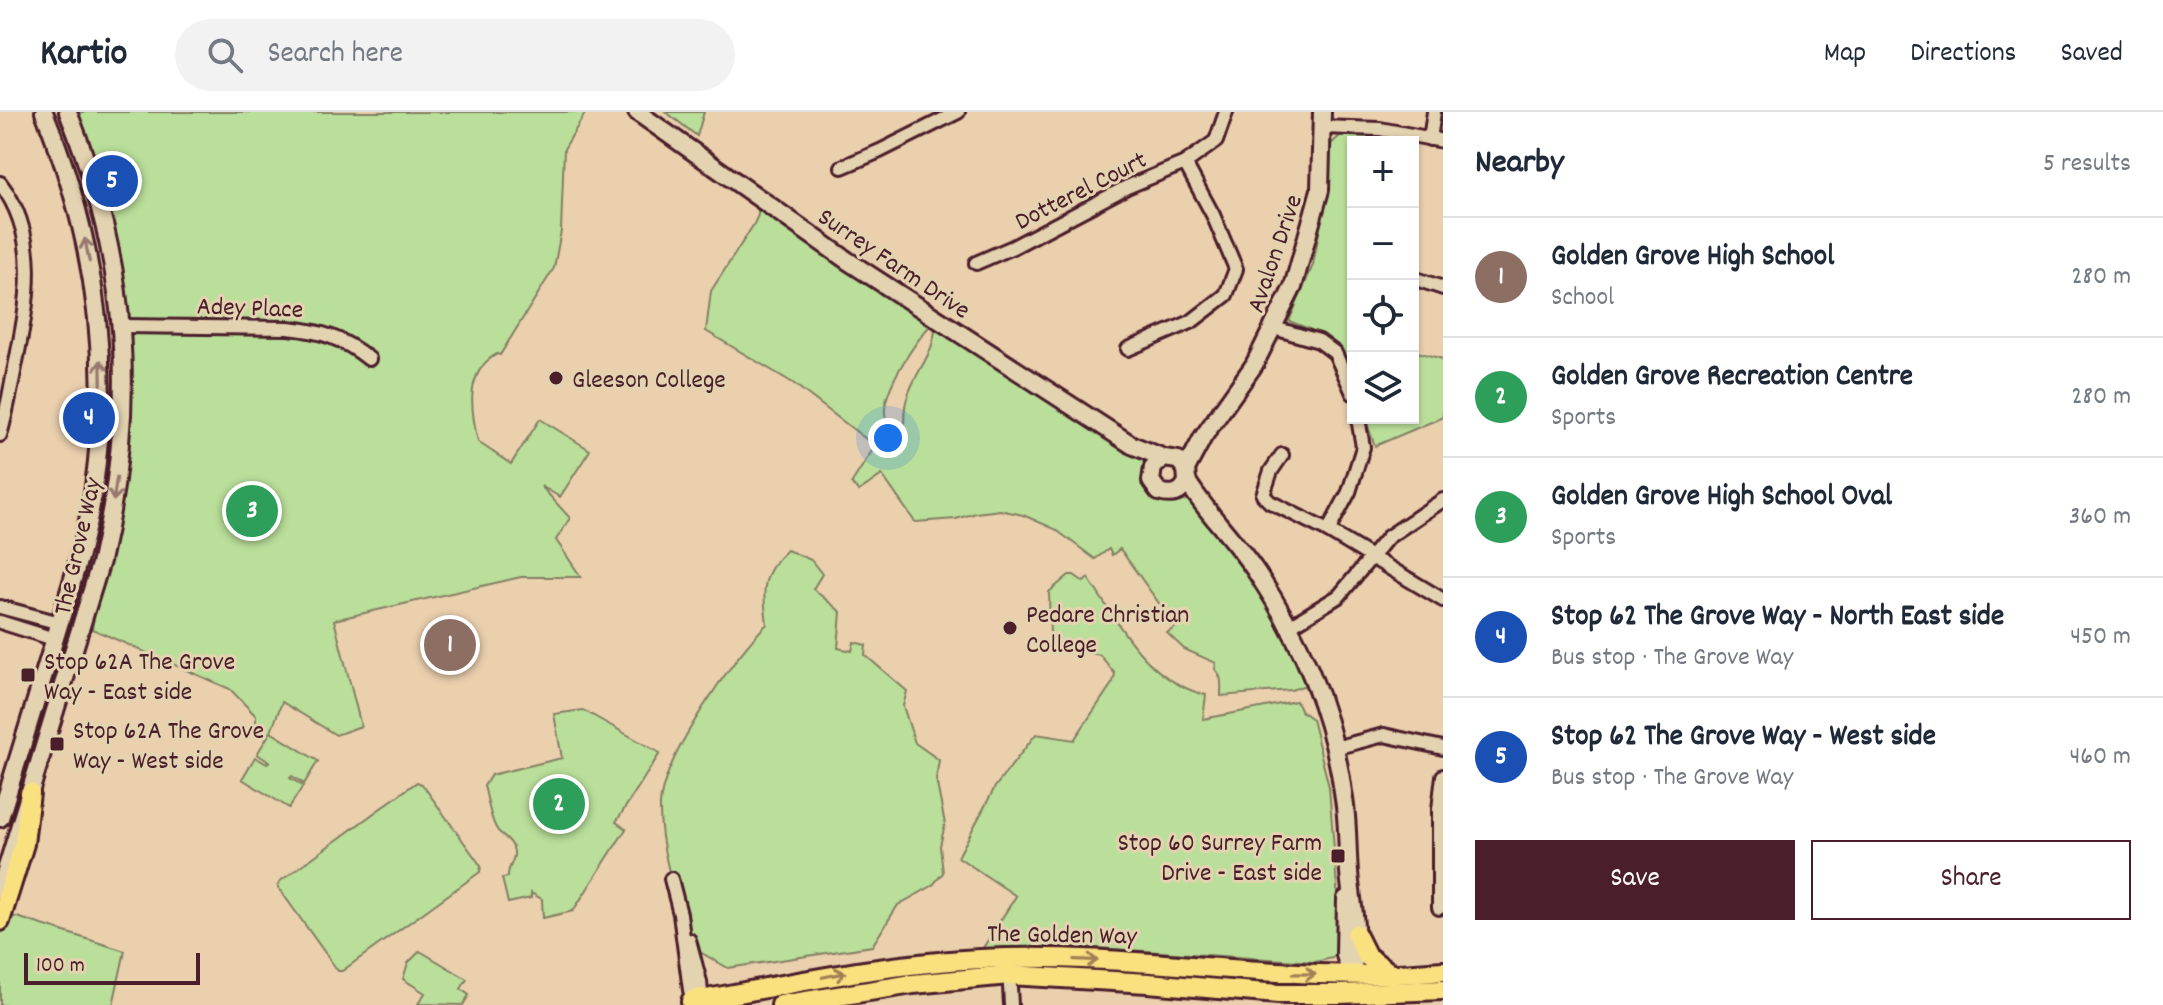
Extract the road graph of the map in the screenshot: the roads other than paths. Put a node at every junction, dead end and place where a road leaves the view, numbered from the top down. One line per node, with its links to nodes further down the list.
1 (44, 112): 17 (street, The Grove Way, one-way to 1)
2 (68, 112): 16 (street, The Grove Way)
3 (637, 112): 24 (street, Surrey Farm Drive)
4 (958, 112): 11 (street)
5 (1226, 112): 10 (street, Dotterel Court)
6 (1434, 112): 9 (street)
7 (1322, 120): 8 (street); 18 (street, Avalon Drive)
8 (1379, 136)
9 (1437, 140)
10 (1185, 163): 13 (street, Dotterel Court); 19 (street)
11 (842, 167)
12 (0, 183): 23 (street)
13 (976, 263)
14 (1416, 280): 15 (street)
15 (1443, 288)
16 (121, 326): 17 (street); 20 (street, Adey Place); 36 (street, The Grove Way, one-way to 36)
17 (99, 327): 34 (street, The Grove Way, one-way to 17)
18 (1274, 328): 21 (street); 26 (street, Avalon Drive)
19 (1128, 349)
20 (369, 359)
21 (1347, 380)
22 (1359, 424): 29 (street)
23 (0, 435)
24 (1132, 445): 26 (street, Surrey Farm Drive); 27 (street, Surrey Farm Drive)
25 (1282, 455): 29 (street)
26 (1178, 472): 27 (street, Avalon Drive); 27 (street, Surrey Farm Drive); 35 (street, Surrey Farm Drive)
27 (1151, 473)
28 (1443, 500): 30 (street)
29 (1328, 531): 30 (street)
30 (1372, 557): 31 (street); 35 (street)
31 (1443, 600)
32 (0, 607): 34 (street)
33 (0, 622): 37 (street)
34 (60, 623): 36 (street); 37 (street, The Grove Way)
35 (1290, 626): 38 (street, Surrey Farm Drive)
36 (78, 637): 37 (street); 41 (street, The Grove Way)
37 (54, 639): 42 (street, The Grove Way)
38 (1335, 748): 39 (street); 43 (street, Surrey Farm Drive)
39 (1443, 748)
40 (1443, 776): 46 (street)
41 (30, 793): 45 (street, The Grove Way); 47 (main road)
42 (0, 818)
43 (1349, 873): 48 (street, Surrey Farm Drive); 51 (street, Surrey Farm Drive)
44 (671, 879): 55 (street)
45 (0, 890)
46 (1439, 908)
47 (0, 921)
48 (1356, 934): 51 (street, Surrey Farm Drive); 52 (main road)
49 (1009, 966): 51 (main road, The Golden Way, one-way to 51); 54 (main road, The Golden Way); 55 (main road, The Golden Way, one-way to 49); 56 (main road, The Golden Way); 57 (street)
50 (1443, 971): 52 (main road, The Golden Way)
51 (1351, 975): 52 (main road); 54 (main road)
52 (1389, 982): 53 (main road, The Golden Way); 54 (main road, The Golden Way)
53 (1443, 990)
54 (1339, 994)
55 (695, 1003)
56 (781, 1005)
57 (1011, 1005)

